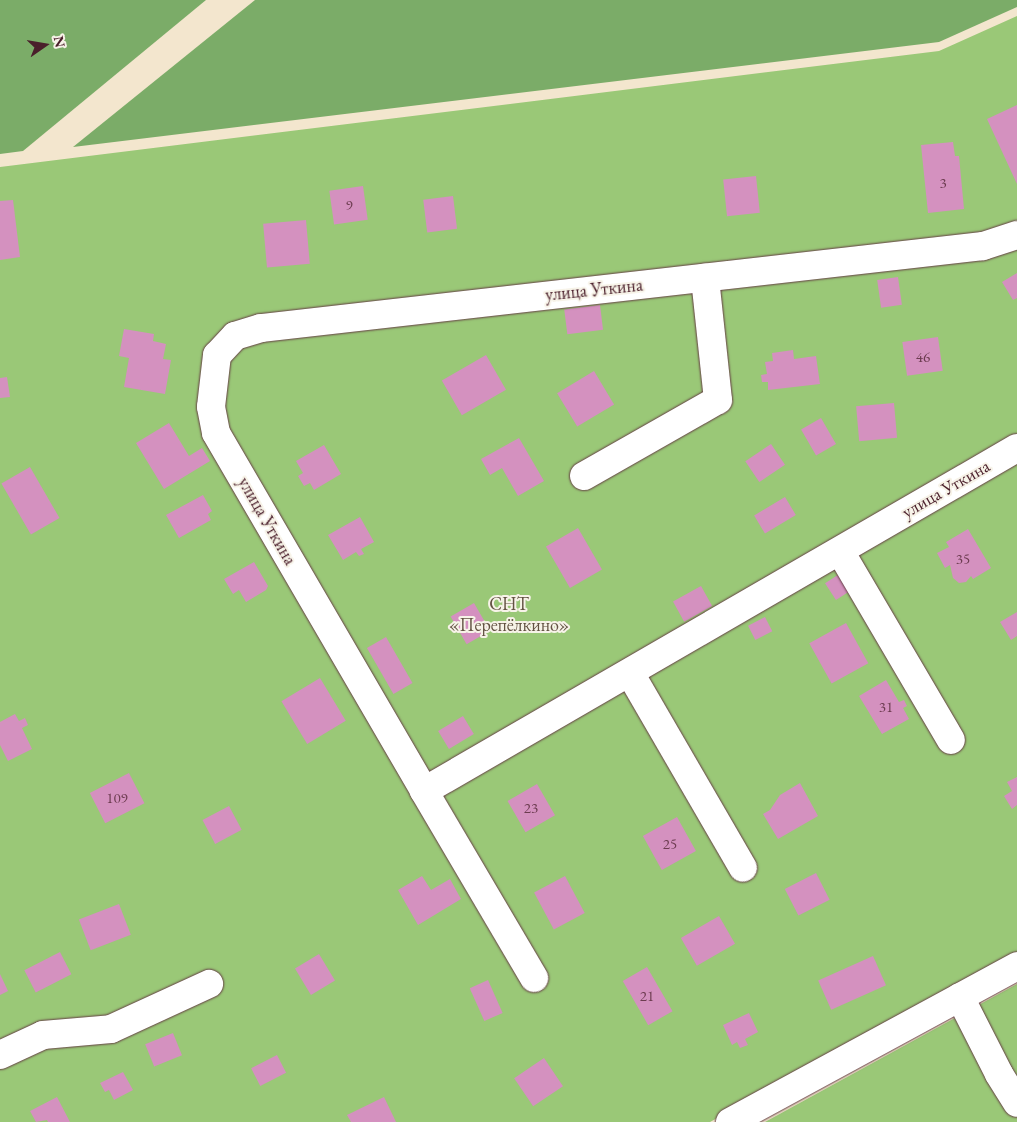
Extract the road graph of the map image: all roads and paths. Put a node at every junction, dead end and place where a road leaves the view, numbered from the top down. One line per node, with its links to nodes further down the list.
1 (1017, 235): 2 (street, улица Уткина)
2 (706, 278): 4 (street); 8 (street, улица Уткина)
3 (1017, 448): 5 (street, улица Уткина)
4 (584, 476)
5 (840, 551): 6 (street, улица Уткина); 7 (street)
6 (630, 674): 8 (street, улица Уткина); 9 (street)
7 (951, 740)
8 (424, 791): 11 (street)
9 (743, 868)
10 (1017, 966): 13 (street)
11 (534, 978)
12 (209, 984): 14 (street)
13 (960, 997): 15 (street); 16 (street)
14 (0, 1055)
15 (1017, 1103)
16 (769, 1113): 17 (street)
17 (730, 1122)

